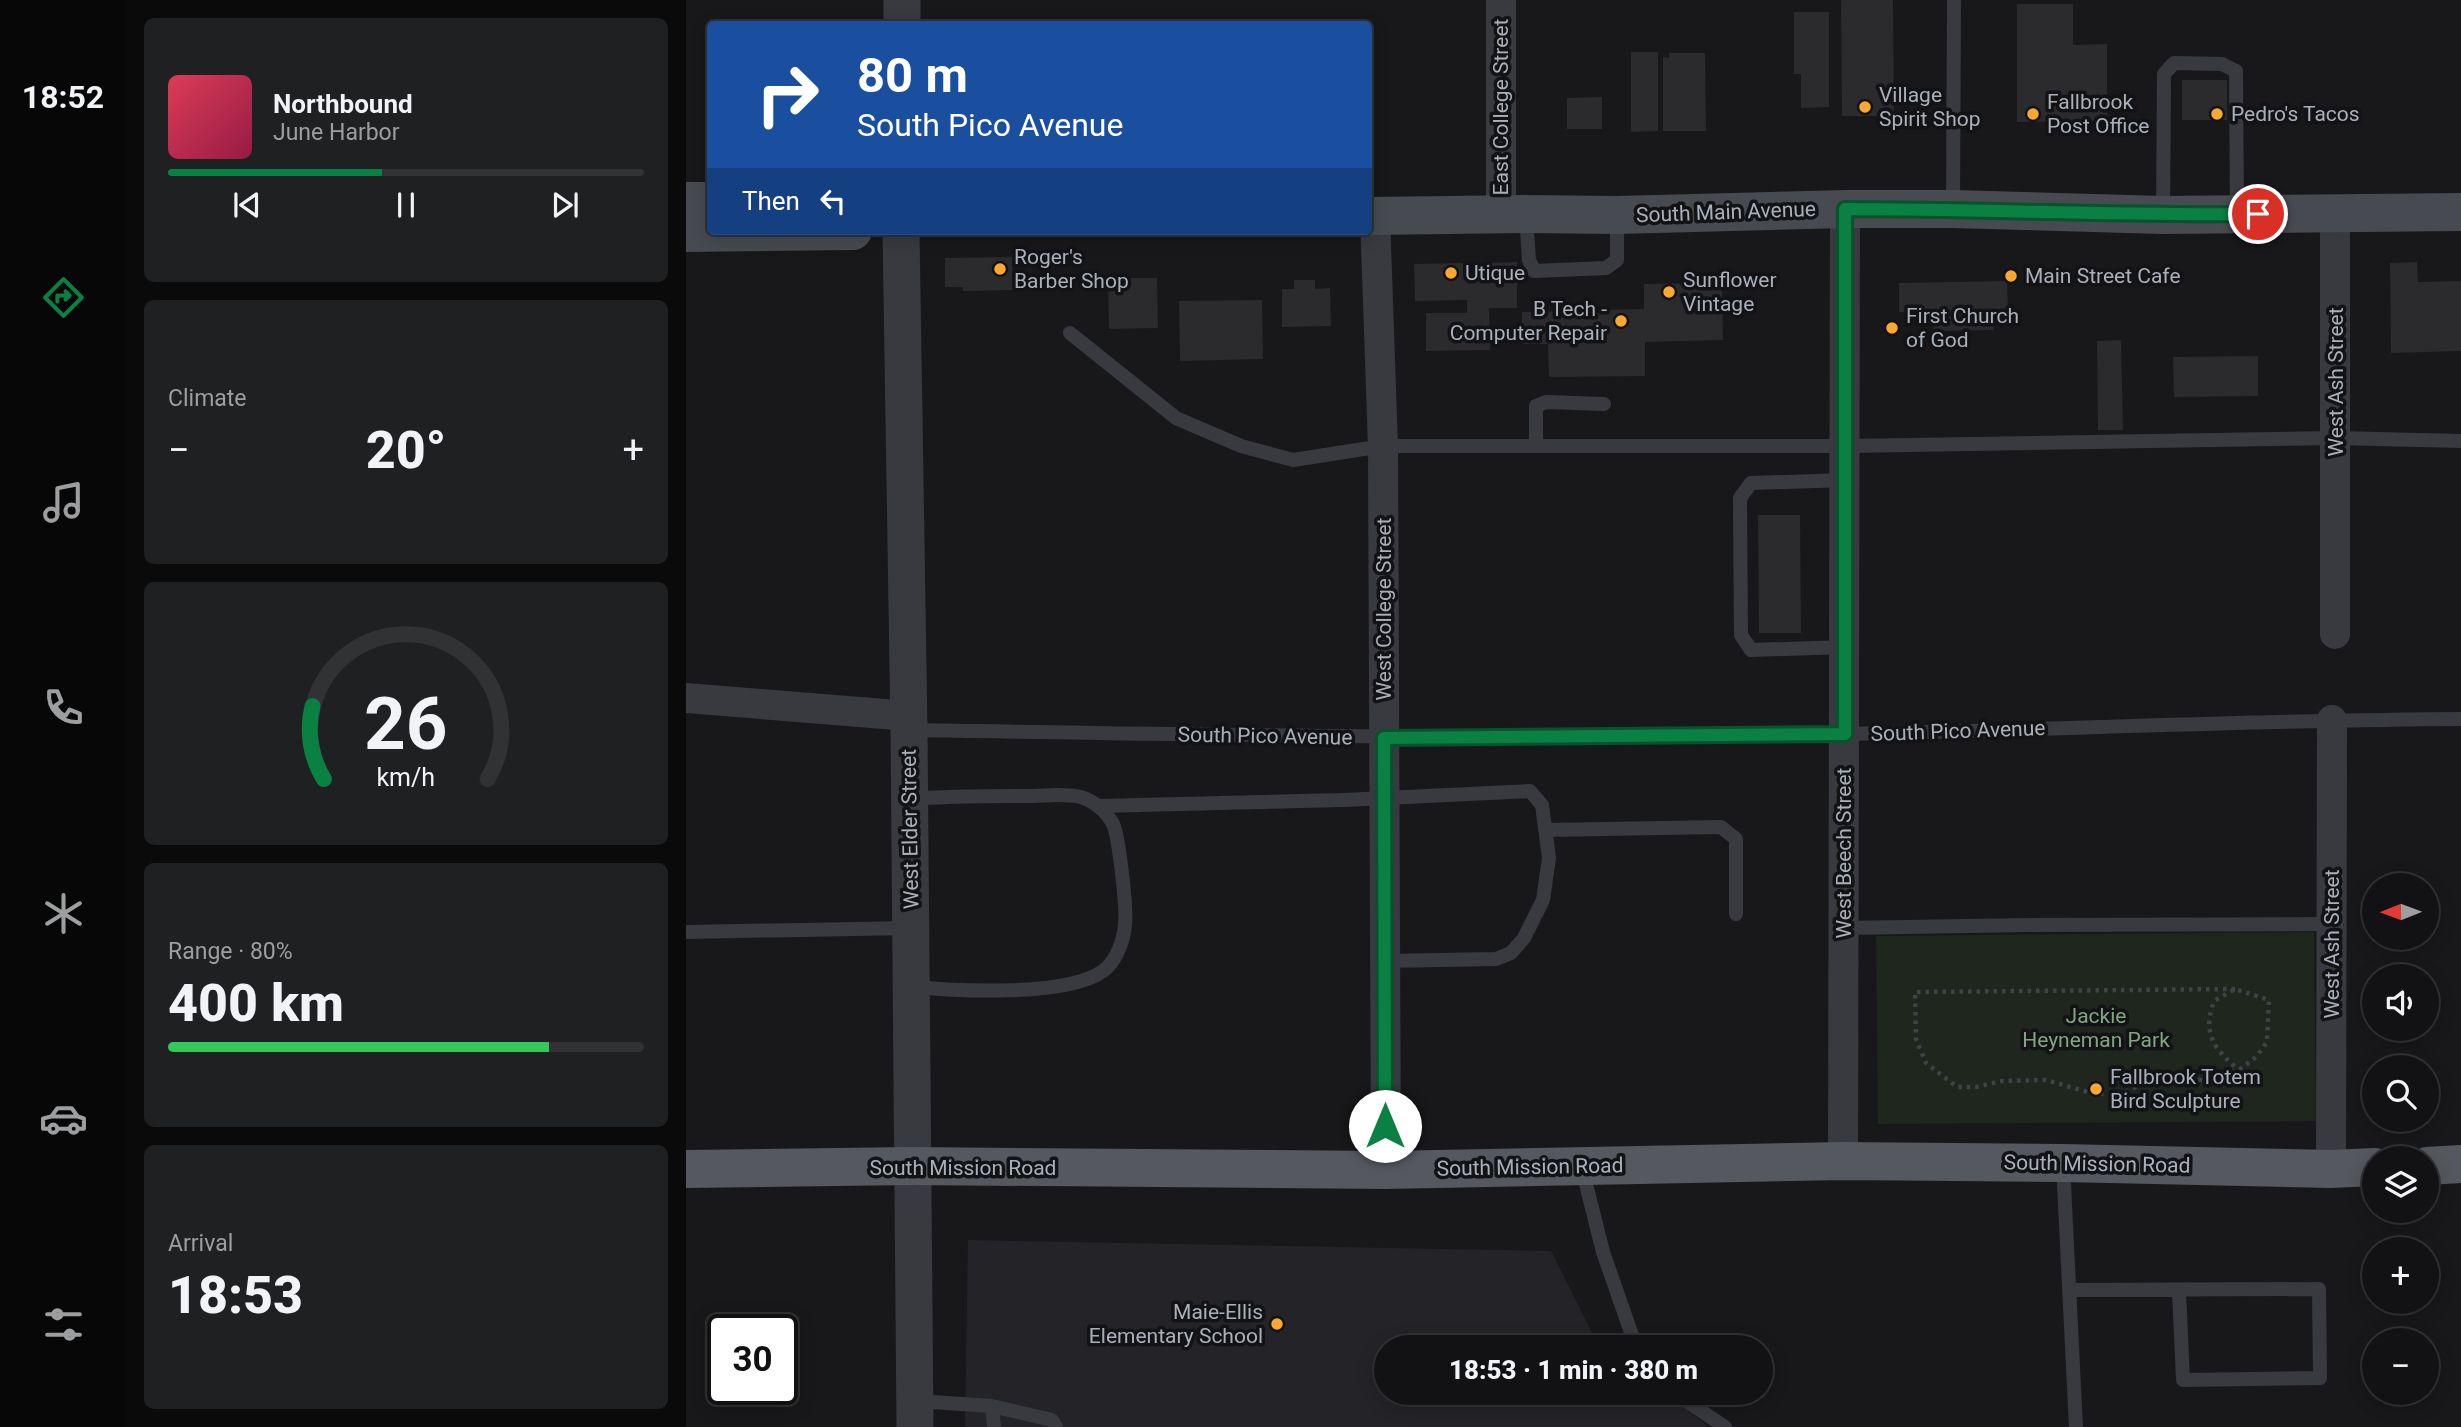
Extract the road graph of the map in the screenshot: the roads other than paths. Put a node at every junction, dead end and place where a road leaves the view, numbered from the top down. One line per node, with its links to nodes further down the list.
1 (902, 0): 4 (street)
2 (1501, 0): 10 (street, East College Street)
3 (1954, 0): 8 (lane)
4 (902, 21)
5 (686, 201): 6 (main road)
6 (707, 201)
7 (1845, 209): 8 (main road, South Main Avenue); 13 (main road, South Main Avenue); 25 (street, West Beech Street)
8 (1953, 209): 14 (main road, South Main Avenue)
9 (2461, 212): 12 (main road, South Main Avenue)
10 (1513, 214): 13 (main road, South Main Avenue); 13 (lane); 15 (main road, South Main Avenue)
11 (2237, 214): 12 (main road, South Main Avenue); 14 (main road, South Main Avenue); 14 (lane)
12 (2334, 214): 21 (street, West Ash Street)
13 (1617, 215)
14 (2163, 215)
15 (1372, 216): 23 (street, West College Street)
16 (686, 233): 17 (main road)
17 (707, 233)
18 (901, 235): 32 (street, West Elder Street)
19 (1070, 333): 23 (lane)
20 (1604, 404): 24 (lane)
21 (2336, 438): 22 (lane); 25 (lane); 27 (street, West Ash Street)
22 (2461, 441)
23 (1383, 446): 24 (lane); 34 (street, West College Street)
24 (1536, 446): 25 (lane)
25 (1846, 446): 26 (street, West Beech Street)
26 (1846, 480): 28 (street, West Beech Street); 28 (lane)
27 (2335, 634)
28 (1845, 648): 33 (street, West Beech Street)
29 (686, 698): 32 (street, South Pico Avenue)
30 (2461, 719): 31 (lane, South Pico Avenue)
31 (2332, 720): 33 (lane, South Pico Avenue); 40 (street, West Ash Street)
32 (909, 723): 34 (lane, South Pico Avenue); 36 (street, West Elder Street)
33 (1845, 734): 34 (lane, South Pico Avenue); 42 (street, West Beech Street)
34 (1384, 738): 35 (street, West College Street)
35 (1384, 797): 37 (lane); 38 (lane); 44 (street, West College Street)
36 (910, 799): 37 (lane); 41 (street, West Elder Street)
37 (1098, 806): 45 (lane)
38 (1545, 830): 39 (lane); 44 (lane)
39 (1736, 914)
40 (2332, 924): 42 (lane); 54 (street, West Ash Street)
41 (911, 928): 43 (lane); 45 (street, West Elder Street)
42 (1844, 928): 46 (street, West Beech Street)
43 (686, 932)
44 (1385, 961): 55 (street, West College Street)
45 (912, 987): 50 (street, West Elder Street)
46 (1843, 1161): 47 (main road, South Mission Road); 51 (main road, South Mission Road)
47 (2063, 1163): 54 (main road, South Mission Road); 56 (lane)
48 (2461, 1164): 49 (main road)
49 (2439, 1165)
50 (912, 1166): 53 (main road, South Mission Road); 55 (main road, South Mission Road); 61 (street, West Elder Street)
51 (1582, 1166): 55 (main road, South Mission Road); 58 (lane)
52 (2362, 1168): 54 (main road, South Mission Road)
53 (686, 1169)
54 (2332, 1169)
55 (1386, 1170)
56 (2069, 1290): 57 (lane); 65 (lane)
57 (2179, 1291): 57 (lane)
58 (1632, 1335)
59 (1692, 1405): 64 (lane)
60 (992, 1406): 61 (lane); 62 (lane); 63 (lane)
61 (915, 1414)
62 (994, 1427)
63 (1056, 1427)
64 (1725, 1427)
65 (2076, 1427)

